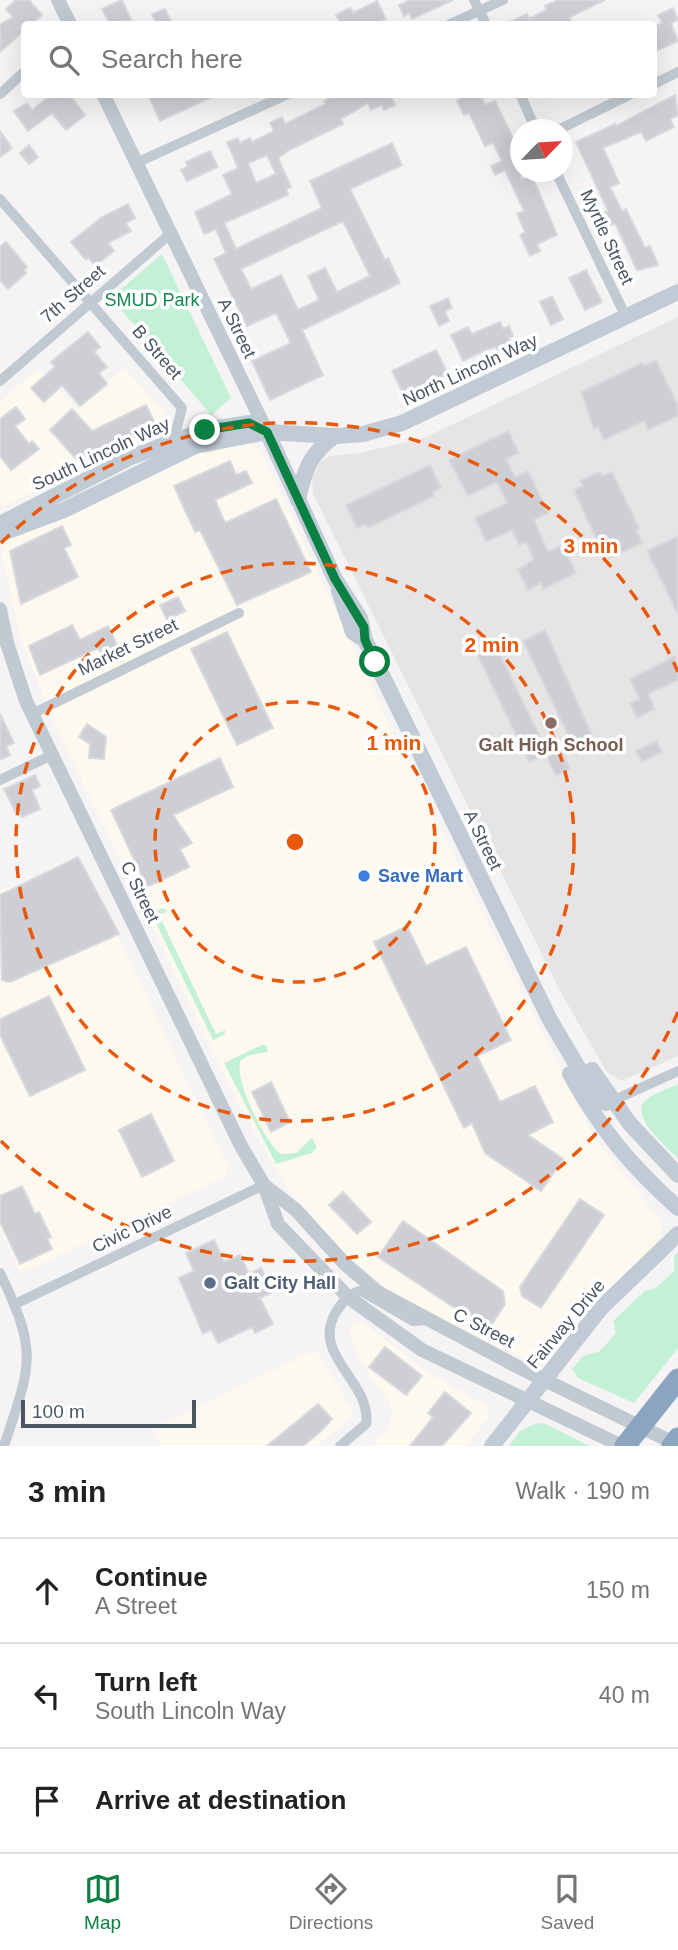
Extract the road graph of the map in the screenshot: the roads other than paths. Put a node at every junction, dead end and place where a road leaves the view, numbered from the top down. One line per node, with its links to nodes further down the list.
1 (58, 0): 5 (street)
2 (474, 0): 4 (street)
3 (503, 0): 4 (street)
4 (480, 11): 6 (street); 7 (street)
5 (68, 21)
6 (457, 21)
7 (485, 21)
8 (678, 72): 10 (street)
9 (21, 75): 11 (street)
10 (657, 82)
11 (0, 94)
12 (105, 98): 18 (street, A Street)
13 (279, 98): 18 (street)
14 (522, 98): 16 (street)
15 (623, 98): 17 (street)
16 (531, 119)
17 (573, 123)
18 (136, 163): 21 (street, A Street)
19 (561, 182): 24 (street, Myrtle Street)
20 (0, 199): 23 (street, B Street)
21 (170, 234): 23 (street, 7th Street); 26 (street, A Street)
22 (678, 292): 24 (main road, North Lincoln Way)
23 (91, 302): 25 (street, 7th Street); 28 (street, B Street)
24 (626, 317): 27 (main road, North Lincoln Way)
25 (0, 381)
26 (267, 432): 27 (main road, North Lincoln Way); 28 (main road, South Lincoln Way); 29 (main road, A Street); 31 (main road, South Lincoln Way)
27 (335, 436): 29 (main road)
28 (174, 439): 30 (main road, South Lincoln Way)
29 (298, 500): 37 (main road, A Street)
30 (0, 524)
31 (0, 534)
32 (0, 609): 34 (street, C Street)
33 (239, 613): 34 (street, Market Street)
34 (32, 713): 35 (street, C Street)
35 (52, 755): 36 (street); 41 (street, C Street)
36 (0, 780)
37 (550, 1020): 39 (main road, A Street); 42 (main road, A Street)
38 (678, 1071): 39 (street)
39 (612, 1101): 40 (main road, A Street)
40 (678, 1175)
41 (264, 1185): 45 (street, C Street); 46 (street, Civic Drive); 47 (street, C Street)
42 (678, 1208)
43 (678, 1234): 48 (main road, Fairway Drive)
44 (0, 1273): 46 (street)
45 (348, 1297): 47 (street); 50 (street, C Street); 54 (street)
46 (15, 1304): 53 (street)
47 (426, 1320): 48 (street, C Street)
48 (544, 1379): 50 (main road, Fairway Drive); 52 (street, C Street)
49 (678, 1379): 56 (highway)
50 (528, 1400): 55 (main road, Fairway Drive); 56 (street, C Street)
51 (678, 1438): 57 (highway)
52 (678, 1445)
53 (4, 1446)
54 (340, 1446)
55 (492, 1446)
56 (623, 1446)
57 (672, 1446)

